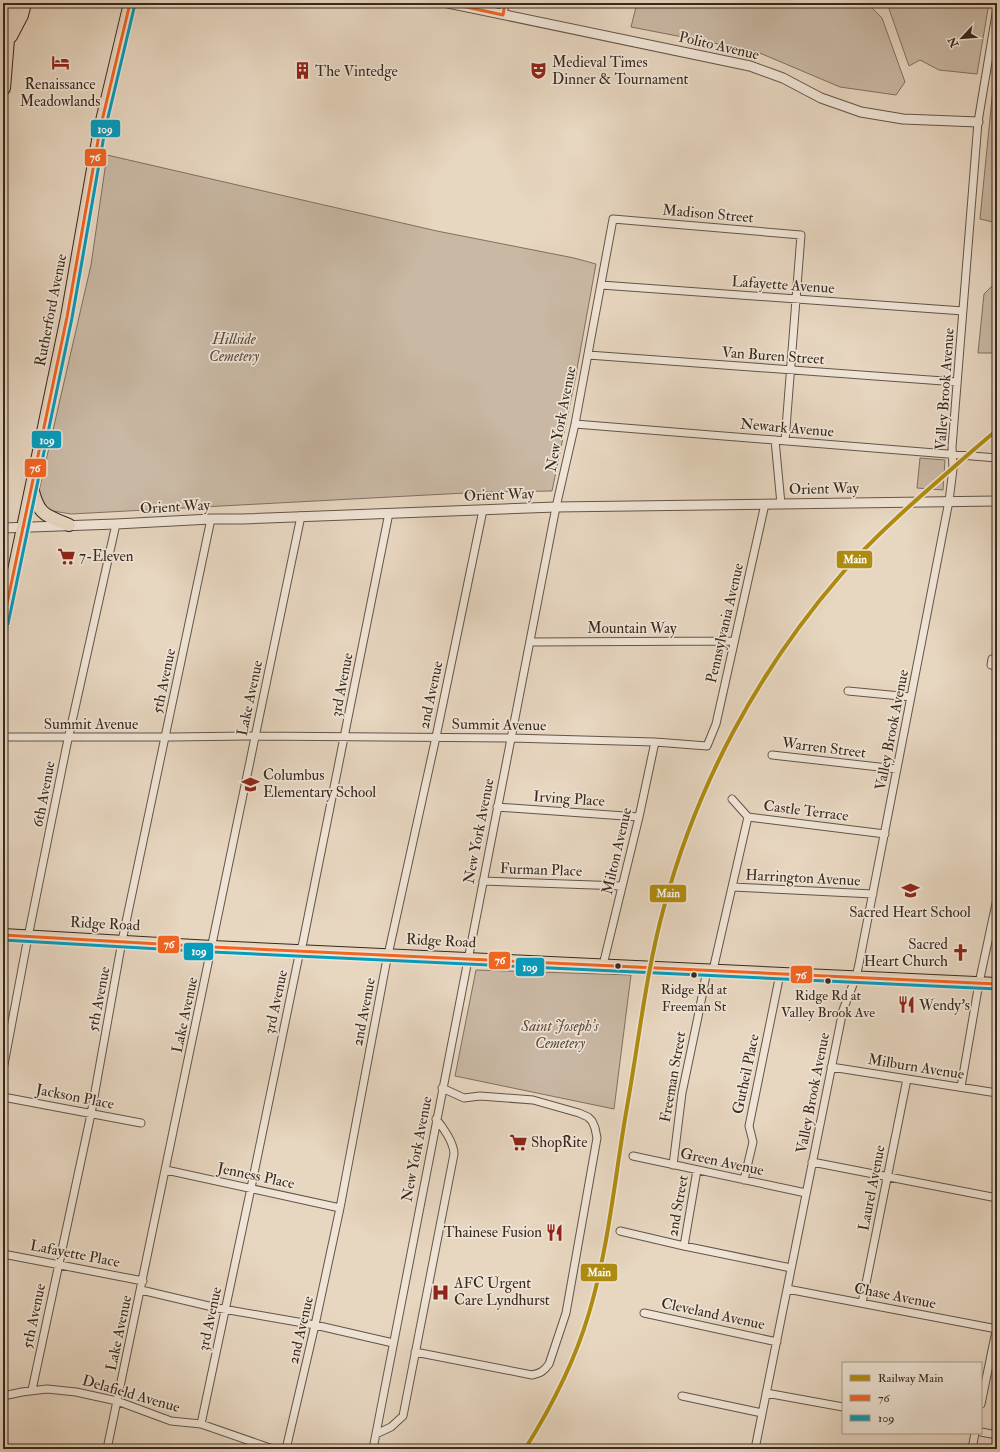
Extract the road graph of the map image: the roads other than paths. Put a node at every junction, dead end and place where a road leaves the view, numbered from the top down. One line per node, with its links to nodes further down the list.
1 (10, 3): 8 (highway)
2 (24, 3): 8 (highway)
3 (130, 3): 23 (main road, Rutherford Avenue)
4 (448, 3): 7 (street, Polito Avenue)
5 (506, 3): 7 (street)
6 (997, 8): 10 (street, Valley Brook Avenue)
7 (503, 15): 10 (street, Polito Avenue)
8 (7, 42): 9 (highway)
9 (3, 88)
10 (978, 122): 14 (street, Valley Brook Avenue)
11 (613, 219): 12 (street, New York Avenue); 13 (street, Madison Street)
12 (601, 285): 13 (street, Lafayette Avenue); 15 (street, New York Avenue)
13 (797, 300): 14 (street, Lafayette Avenue); 16 (street)
14 (963, 311): 17 (street, Valley Brook Avenue)
15 (588, 355): 16 (street, Van Buren Street); 18 (street, New York Avenue)
16 (791, 370): 17 (street, Van Buren Street); 20 (street)
17 (957, 382): 21 (street, Valley Brook Avenue)
18 (575, 424): 19 (street, Newark Avenue); 28 (street, New York Avenue)
19 (775, 440): 20 (street, Newark Avenue); 27 (street)
20 (785, 441): 21 (street, Newark Avenue)
21 (953, 455): 22 (street, Newark Avenue); 24 (street, Valley Brook Avenue)
22 (997, 458)
23 (32, 483): 34 (main road); 35 (main road, Rutherford Avenue)
24 (949, 501): 25 (street, Orient Way); 27 (street, Orient Way); 43 (street, Valley Brook Avenue)
25 (997, 501)
26 (765, 504): 27 (street, Orient Way); 28 (street, Orient Way); 38 (street, Pennsylvania Avenue)
27 (781, 504)
28 (556, 507): 29 (street, Orient Way); 39 (street, New York Avenue)
29 (483, 510): 30 (street, Orient Way); 48 (street, 2nd Avenue)
30 (389, 513): 31 (street, Orient Way); 45 (street, 3rd Avenue)
31 (301, 516): 32 (street, Orient Way); 44 (street, Lake Avenue)
32 (211, 519): 33 (street, Orient Way); 47 (street, 5th Avenue)
33 (116, 524): 34 (street, Orient Way); 49 (street, 6th Avenue)
34 (68, 525): 35 (street, Orient Way)
35 (23, 527): 36 (street, Orient Way); 37 (main road, Rutherford Avenue)
36 (3, 528)
37 (3, 623)
38 (734, 641): 39 (street, Mountain Way); 52 (street, Pennsylvania Avenue)
39 (530, 642): 50 (street, New York Avenue)
40 (992, 659): 41 (street)
41 (997, 666)
42 (848, 691): 43 (street)
43 (911, 697): 54 (street, Valley Brook Avenue)
44 (256, 736): 45 (street, Summit Avenue); 47 (street, Summit Avenue); 68 (street, Lake Avenue)
45 (344, 736): 48 (street, Summit Avenue); 69 (street, 3rd Avenue)
46 (3, 737): 49 (street, Summit Avenue)
47 (165, 737): 49 (street, Summit Avenue); 67 (street, 5th Avenue)
48 (436, 737): 50 (street, Summit Avenue); 70 (street, 2nd Avenue)
49 (68, 738): 66 (street, 6th Avenue)
50 (511, 738): 51 (street, Summit Avenue); 56 (street, New York Avenue)
51 (655, 742): 52 (street, Summit Avenue); 57 (street, Milton Avenue)
52 (707, 746)
53 (772, 755): 54 (street, Warren Street)
54 (897, 769): 59 (street, Valley Brook Avenue)
55 (732, 799): 58 (street, Castle Terrace)
56 (497, 807): 57 (street, Irving Place); 60 (street, New York Avenue)
57 (639, 817): 61 (street, Milton Avenue)
58 (748, 817): 59 (street, Castle Terrace); 62 (street, Freeman Street)
59 (885, 834): 63 (street, Valley Brook Avenue)
60 (483, 881): 61 (street, Furman Place); 71 (street, New York Avenue)
61 (622, 886): 72 (street, Milton Avenue)
62 (732, 887): 63 (street, Harrington Avenue); 73 (street, Freeman Street)
63 (873, 894): 75 (street, Valley Brook Avenue)
64 (997, 899): 76 (street)
65 (3, 935): 66 (main road, Ridge Road)
66 (28, 937): 67 (main road, Ridge Road); 79 (street, 6th Avenue)
67 (122, 941): 68 (main road, Ridge Road); 85 (street, 5th Avenue)
68 (212, 946): 69 (main road, Ridge Road); 91 (street, Lake Avenue)
69 (300, 950): 70 (main road, Ridge Road); 95 (street, 3rd Avenue)
70 (388, 954): 71 (main road, Ridge Road); 98 (street, 2nd Avenue)
71 (468, 959): 72 (main road, Ridge Road); 82 (street, New York Avenue)
72 (603, 965): 73 (main road, Ridge Road)
73 (710, 970): 74 (main road, Ridge Road); 90 (street, Freeman Street)
74 (780, 974): 75 (main road, Ridge Road); 94 (street, Gutheil Place)
75 (856, 977): 76 (main road, Ridge Road); 78 (street, Valley Brook Avenue)
76 (979, 983): 77 (main road, Ridge Road); 81 (street)
77 (997, 984)
78 (832, 1067): 80 (street, Milburn Avenue); 89 (street, Valley Brook Avenue)
79 (3, 1070)
80 (907, 1079): 81 (street, Milburn Avenue); 93 (street, Laurel Avenue)
81 (961, 1087): 83 (street, Milburn Avenue)
82 (442, 1088): 86 (street, New York Avenue); 114 (street)
83 (997, 1093)
84 (3, 1097): 85 (street, Jackson Place)
85 (91, 1114): 87 (street, Jackson Place); 102 (street, 5th Avenue)
86 (436, 1119): 113 (street, New York Avenue); 114 (street)
87 (141, 1123)
88 (633, 1156): 90 (street, Green Avenue)
89 (812, 1162): 93 (street); 96 (street, Valley Brook Avenue)
90 (673, 1165): 92 (street, Green Avenue)
91 (166, 1170): 95 (street, Jenness Place); 104 (street, Lake Avenue)
92 (697, 1170): 94 (street, Green Avenue); 100 (street, 2nd Street)
93 (887, 1177): 97 (street); 107 (street, Laurel Avenue)
94 (744, 1180): 96 (street, Green Avenue)
95 (251, 1188): 98 (street, Jenness Place); 108 (street, 3rd Avenue)
96 (806, 1193): 103 (street, Valley Brook Avenue)
97 (997, 1198)
98 (340, 1208): 110 (street, 2nd Avenue)
99 (620, 1231): 100 (street)
100 (684, 1246): 103 (street)
101 (3, 1254): 102 (street, Lafayette Place)
102 (59, 1264): 104 (street, Lafayette Place); 115 (street, 5th Avenue)
103 (791, 1268): 105 (street, Valley Brook Avenue)
104 (143, 1281): 106 (street, Lake Avenue)
105 (787, 1289): 107 (street, Chase Avenue); 112 (street, Valley Brook Avenue)
106 (141, 1290): 108 (street); 120 (street, Lake Avenue)
107 (862, 1303): 111 (street, Chase Avenue)
108 (225, 1309): 110 (street); 123 (street, 3rd Avenue)
109 (644, 1312): 112 (street, Cleveland Avenue)
110 (316, 1325): 113 (street); 130 (street, 2nd Avenue)
111 (997, 1328): 119 (street)
112 (777, 1342): 116 (street, Valley Brook Avenue)
113 (393, 1343): 125 (street, New York Avenue)
114 (415, 1352): 125 (street)
115 (32, 1390): 117 (street, Delafield Avenue); 120 (street, Delafield Avenue)
116 (766, 1393): 121 (street); 122 (street, Valley Brook Avenue)
117 (3, 1396)
118 (682, 1396): 122 (street)
119 (982, 1399)
120 (117, 1401): 123 (street, Delafield Avenue); 128 (street, Lake Avenue)
121 (842, 1406)
122 (762, 1413): 132 (street, Valley Brook Avenue)
123 (201, 1424): 129 (street, Delafield Avenue)
124 (982, 1432): 127 (street)
125 (376, 1434): 131 (street, New York Avenue)
126 (975, 1434): 133 (street)
127 (997, 1435)
128 (107, 1449)
129 (273, 1449)
130 (286, 1449)
131 (373, 1449)
132 (755, 1449)
133 (972, 1449)

